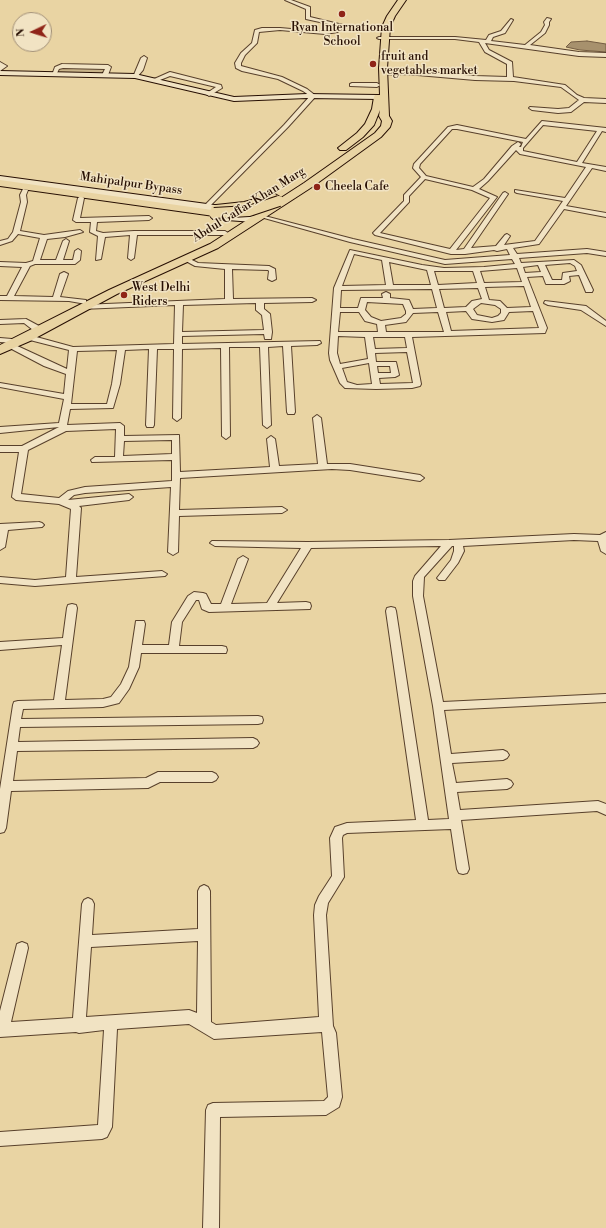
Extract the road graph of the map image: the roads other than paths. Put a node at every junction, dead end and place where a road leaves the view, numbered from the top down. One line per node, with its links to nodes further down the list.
1 (287, 0): 29 (street)
2 (395, 0): 6 (main road, Abdul Gaffar Khan Marg)
3 (402, 0): 6 (main road, Abdul Gaffar Khan Marg)
4 (550, 19): 9 (street)
5 (511, 20): 7 (street)
6 (382, 38): 7 (street); 19 (main road, Abdul Gaffar Khan Marg); 27 (main road, Abdul Gaffar Khan Marg)
7 (484, 42): 8 (street); 10 (street)
8 (501, 43): 9 (street); 10 (street)
9 (526, 46): 11 (street)
10 (486, 50): 24 (street)
11 (606, 56)
12 (144, 58): 23 (street)
13 (83, 60): 16 (street)
14 (92, 60): 17 (street)
15 (0, 64): 18 (street)
16 (78, 66): 17 (street); 21 (street)
17 (89, 66): 22 (street)
18 (0, 69)
19 (383, 72): 24 (street); 34 (main road, Abdul Gaffar Khan Marg)
20 (0, 73): 21 (street)
21 (54, 74): 22 (street)
22 (106, 75): 23 (street)
23 (135, 76): 25 (street)
24 (510, 78): 31 (street)
25 (155, 80): 28 (street); 28 (street)
26 (352, 85): 27 (street)
27 (378, 85): 30 (main road, Abdul Gaffar Khan Marg)
28 (209, 94): 29 (street)
29 (313, 96): 30 (street); 58 (street)
30 (378, 97): 41 (main road, Abdul Gaffar Khan Marg)
31 (583, 100): 32 (street); 33 (street)
32 (606, 101)
33 (532, 108)
34 (384, 116): 55 (main road); 60 (main road, Abdul Gaffar Khan Marg)
35 (570, 126): 36 (street); 37 (street); 38 (street)
36 (603, 130): 42 (street)
37 (564, 133)
38 (524, 140): 39 (street); 40 (street); 45 (street)
39 (514, 147): 40 (street); 50 (street)
40 (521, 149): 42 (street)
41 (335, 153)
42 (578, 164): 43 (street)
43 (590, 166): 44 (street); 56 (street)
44 (606, 169)
45 (425, 177): 50 (street); 71 (street)
46 (0, 179): 58 (street, Mahipalpur Bypass)
47 (301, 179): 55 (main road, Abdul Gaffar Khan Marg)
48 (0, 183): 58 (main road)
49 (0, 186): 51 (street, Mahipalpur Bypass)
50 (473, 189): 53 (street)
51 (25, 190): 54 (street, Mahipalpur Bypass); 63 (street)
52 (517, 191): 56 (street)
53 (494, 197): 78 (street); 79 (street)
54 (81, 198): 60 (street, Mahipalpur Bypass); 62 (street)
55 (277, 199): 58 (main road, bridge); 60 (main road, Abdul Gaffar Khan Marg)
56 (566, 200): 57 (street)
57 (562, 207): 59 (street); 73 (street)
58 (212, 209): 60 (street, Mahipalpur Bypass)
59 (606, 215)
60 (252, 216): 66 (main road, Abdul Gaffar Khan Marg); 76 (street); 85 (main road, Abdul Gaffar Khan Marg)
61 (149, 218): 62 (street)
62 (94, 220): 67 (street)
63 (16, 232): 69 (street); 72 (street)
64 (80, 232): 69 (street)
65 (134, 233): 66 (street); 67 (street); 83 (street)
66 (225, 233): 118 (main road, Abdul Gaffar Khan Marg)
67 (102, 235): 84 (street)
68 (507, 236): 75 (street)
69 (44, 237): 88 (street)
70 (66, 241): 89 (street)
71 (405, 242): 76 (street); 78 (street)
72 (1, 245)
73 (521, 246): 74 (street); 81 (street)
74 (509, 247): 75 (street); 82 (street)
75 (497, 248): 79 (street)
76 (395, 250): 87 (street)
77 (78, 251): 89 (street)
78 (451, 252): 79 (street)
79 (465, 252)
80 (606, 254): 81 (street)
81 (526, 255): 82 (street)
82 (515, 256): 87 (street); 93 (street)
83 (131, 258)
84 (98, 259)
85 (186, 259): 94 (street); 118 (main road, Abdul Gaffar Khan Marg)
86 (385, 259): 95 (street); 105 (street); 106 (street)
87 (436, 260): 95 (street)
88 (36, 262): 89 (street); 92 (street)
89 (59, 262)
90 (541, 263): 93 (street); 97 (street); 99 (street)
91 (0, 264): 92 (street)
92 (27, 265): 109 (street)
93 (519, 265): 96 (street); 100 (street)
94 (228, 267): 101 (street); 115 (street)
95 (430, 268): 96 (street); 104 (street)
96 (476, 269): 103 (street)
97 (582, 273): 99 (street); 107 (street)
98 (64, 274): 110 (street)
99 (546, 274): 100 (street)
100 (523, 275): 102 (street)
101 (272, 279)
102 (526, 284): 103 (street); 120 (street)
103 (481, 286): 104 (street); 114 (street)
104 (436, 287): 106 (street); 123 (street)
105 (338, 288): 106 (street); 121 (street)
106 (388, 288): 112 (street)
107 (589, 290)
108 (0, 298): 109 (street)
109 (9, 298): 110 (street)
110 (56, 298): 118 (street)
111 (312, 300): 113 (street)
112 (387, 300): 122 (street); 125 (street)
113 (260, 301): 115 (street); 132 (street)
114 (486, 301): 119 (street); 124 (street)
115 (229, 302): 116 (street)
116 (179, 303): 118 (street); 134 (street)
117 (548, 303): 130 (street)
118 (83, 305): 131 (main road, Abdul Gaffar Khan Marg)
119 (469, 309): 123 (street); 126 (street)
120 (535, 309): 124 (street); 133 (street)
121 (337, 310): 122 (street); 135 (street)
122 (361, 310): 129 (street)
123 (442, 310): 125 (street); 137 (street)
124 (505, 310): 126 (street)
125 (410, 311): 128 (street)
126 (492, 320): 133 (street)
127 (0, 322): 131 (street)
128 (395, 322): 129 (street); 139 (street)
129 (381, 323): 138 (street)
130 (606, 324)
131 (32, 332): 146 (main road, Abdul Gaffar Khan Marg); 149 (street)
132 (268, 332): 134 (street); 142 (street)
133 (495, 333): 137 (street)
134 (178, 334): 147 (street)
135 (335, 334): 136 (street); 154 (street)
136 (370, 334): 138 (street); 152 (street)
137 (448, 334): 140 (street)
138 (382, 335): 139 (street)
139 (398, 335): 140 (street)
140 (408, 335): 151 (street)
141 (0, 340): 146 (street)
142 (266, 343): 144 (street); 145 (street); 165 (street)
143 (317, 343): 144 (street)
144 (287, 344): 161 (street)
145 (225, 345): 147 (street); 168 (street)
146 (6, 346): 155 (street)
147 (178, 347): 148 (street); 162 (street)
148 (154, 348): 150 (street); 164 (street)
149 (73, 349): 150 (street); 155 (street)
150 (121, 349): 160 (street)
151 (411, 350): 152 (street); 158 (street)
152 (372, 351): 153 (street)
153 (373, 362): 154 (street); 156 (street); 156 (street)
154 (337, 366): 158 (street)
155 (70, 373): 159 (street)
156 (375, 376): 158 (street)
157 (0, 385): 159 (street)
158 (376, 387)
159 (68, 397): 160 (street)
160 (66, 407): 166 (street)
161 (291, 412)
162 (177, 418)
163 (317, 418): 176 (street)
164 (150, 425)
165 (267, 425)
166 (61, 427): 167 (street); 169 (street); 172 (street)
167 (0, 430)
168 (226, 436)
169 (120, 439): 173 (street); 174 (street)
170 (271, 439): 177 (street)
171 (0, 449): 172 (street)
172 (24, 450): 181 (street)
173 (176, 457): 174 (street); 179 (street)
174 (119, 459): 175 (street)
175 (95, 460)
176 (323, 467): 177 (street); 178 (street)
177 (275, 470): 179 (street)
178 (420, 478)
179 (176, 480): 181 (street); 184 (street)
180 (129, 497): 182 (street)
181 (61, 501): 182 (street)
182 (71, 504): 198 (street)
183 (282, 510): 184 (street)
184 (175, 513): 193 (street)
185 (39, 525): 186 (street)
186 (2, 527): 191 (street)
187 (604, 536): 189 (street); 192 (street)
188 (215, 543): 190 (street)
189 (454, 543): 190 (street); 196 (street); 212 (street)
190 (308, 545): 199 (street)
191 (0, 547)
192 (606, 551)
193 (173, 552)
194 (243, 559): 201 (street)
195 (162, 574): 198 (street)
196 (442, 578)
197 (0, 580): 198 (street)
198 (71, 581)
199 (270, 606): 200 (street); 201 (street)
200 (306, 606)
201 (225, 607): 208 (street)
202 (72, 608): 205 (street)
203 (391, 611): 225 (street)
204 (140, 624): 207 (street)
205 (68, 641): 206 (street); 211 (street)
206 (0, 646)
207 (138, 649): 208 (street); 211 (street)
208 (173, 650): 209 (street)
209 (222, 650)
210 (606, 698): 212 (street)
211 (59, 704): 214 (street)
212 (438, 706): 218 (street)
213 (258, 720): 214 (street)
214 (15, 724): 216 (street)
215 (253, 743): 216 (street)
216 (12, 747): 221 (street)
217 (503, 755): 218 (street)
218 (446, 758): 222 (street)
219 (212, 777): 221 (street)
220 (507, 784): 222 (street)
221 (7, 786): 226 (street)
222 (450, 788): 224 (street)
223 (606, 810): 224 (street)
224 (455, 819): 225 (street); 227 (street)
225 (423, 825): 236 (street)
226 (0, 828)
227 (463, 869)
228 (204, 891): 230 (street)
229 (88, 904): 231 (street)
230 (204, 935): 231 (street); 235 (street)
231 (85, 941): 234 (street)
232 (22, 948): 237 (street)
233 (111, 1023): 234 (street); 235 (street); 238 (street)
234 (79, 1026): 237 (street)
235 (204, 1026): 236 (street)
236 (326, 1026): 239 (street)
237 (1, 1030)
238 (0, 1139)
239 (211, 1228)

